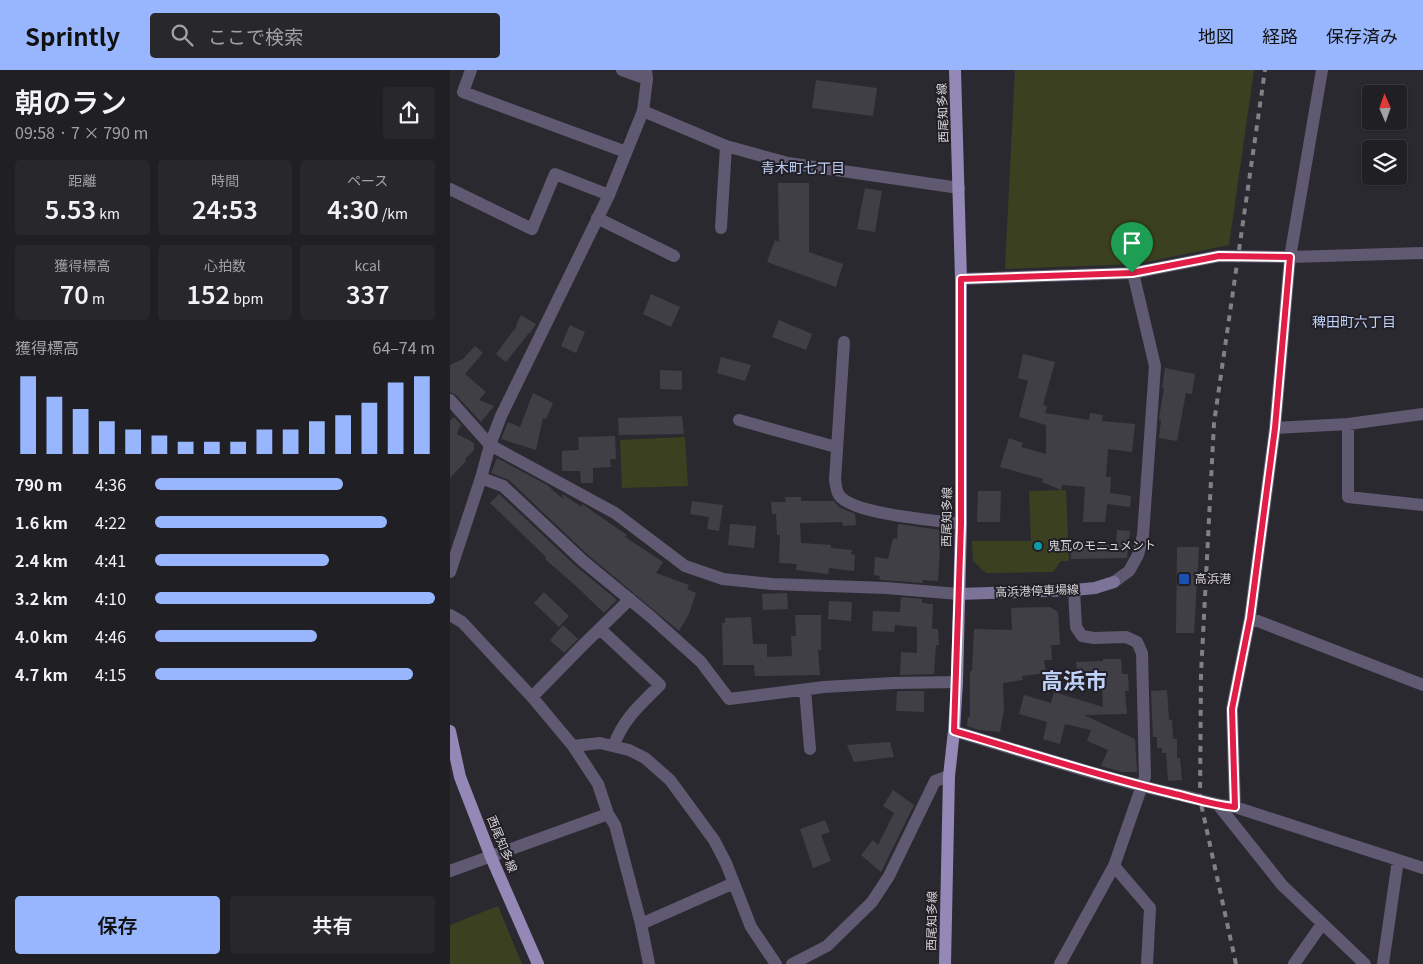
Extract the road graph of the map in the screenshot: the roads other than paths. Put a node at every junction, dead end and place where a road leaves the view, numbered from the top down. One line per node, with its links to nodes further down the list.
1 (471, 70): 8 (street)
2 (622, 70): 5 (street)
3 (955, 70): 9 (main road, 西尾知多線)
4 (1322, 70): 16 (street)
5 (647, 75): 6 (street)
6 (643, 111): 7 (street); 8 (street)
7 (726, 146): 9 (street); 13 (street)
8 (626, 152): 11 (street)
9 (959, 188): 18 (main road, 西尾知多線)
10 (450, 189): 11 (street)
11 (609, 195): 12 (street)
12 (597, 218): 15 (street); 25 (street)
13 (721, 228)
14 (1423, 253): 16 (street)
15 (674, 256)
16 (1290, 257): 17 (street); 24 (street)
17 (1132, 273): 18 (street); 31 (street)
18 (961, 279): 29 (main road, 西尾知多線)
19 (844, 342): 26 (street)
20 (450, 400): 25 (street)
21 (1423, 414): 23 (street)
22 (739, 420): 26 (street)
23 (1348, 424): 24 (street); 28 (street)
24 (1275, 428): 36 (street)
25 (490, 445): 27 (street); 33 (street)
26 (836, 446): 29 (street)
27 (481, 478): 30 (street); 34 (street)
28 (1423, 505)
29 (961, 524): 33 (main road, 西尾知多線)
30 (450, 572)
31 (1114, 582): 32 (main road, 高浜港停車場線)
32 (1074, 590): 33 (main road, 高浜港停車場線); 48 (street)
33 (960, 594): 38 (main road, 西尾知多線)
34 (630, 600): 37 (street); 40 (street)
35 (450, 614): 41 (street)
36 (1250, 618): 39 (street); 50 (street)
37 (600, 629): 41 (street); 44 (street)
38 (957, 682): 40 (street); 43 (main road, 西尾知多線)
39 (1423, 685)
40 (804, 690): 46 (street)
41 (532, 697): 45 (street)
42 (450, 731): 52 (main road, 西尾知多線)
43 (954, 731): 47 (main road, 西尾知多線); 48 (street)
44 (614, 745): 45 (street); 57 (street)
45 (573, 746): 51 (street)
46 (810, 749)
47 (949, 776): 63 (street); 64 (main road, 西尾知多線)
48 (1142, 786): 49 (street); 54 (street)
49 (1219, 806): 50 (street); 59 (street)
50 (1235, 807): 53 (street)
51 (608, 814): 52 (street); 58 (street)
52 (492, 856): 56 (street); 60 (main road, 西尾知多線)
53 (1398, 860): 55 (street); 69 (street)
54 (1114, 866): 65 (street); 66 (street)
55 (1423, 868)
56 (450, 871)
57 (734, 884): 58 (street); 62 (street)
58 (641, 924): 61 (street)
59 (1322, 924): 67 (street); 68 (street)
60 (538, 964)
61 (649, 964)
62 (776, 964)
63 (792, 964)
64 (945, 964)
65 (1060, 964)
66 (1147, 964)
67 (1294, 964)
68 (1364, 964)
69 (1383, 964)

